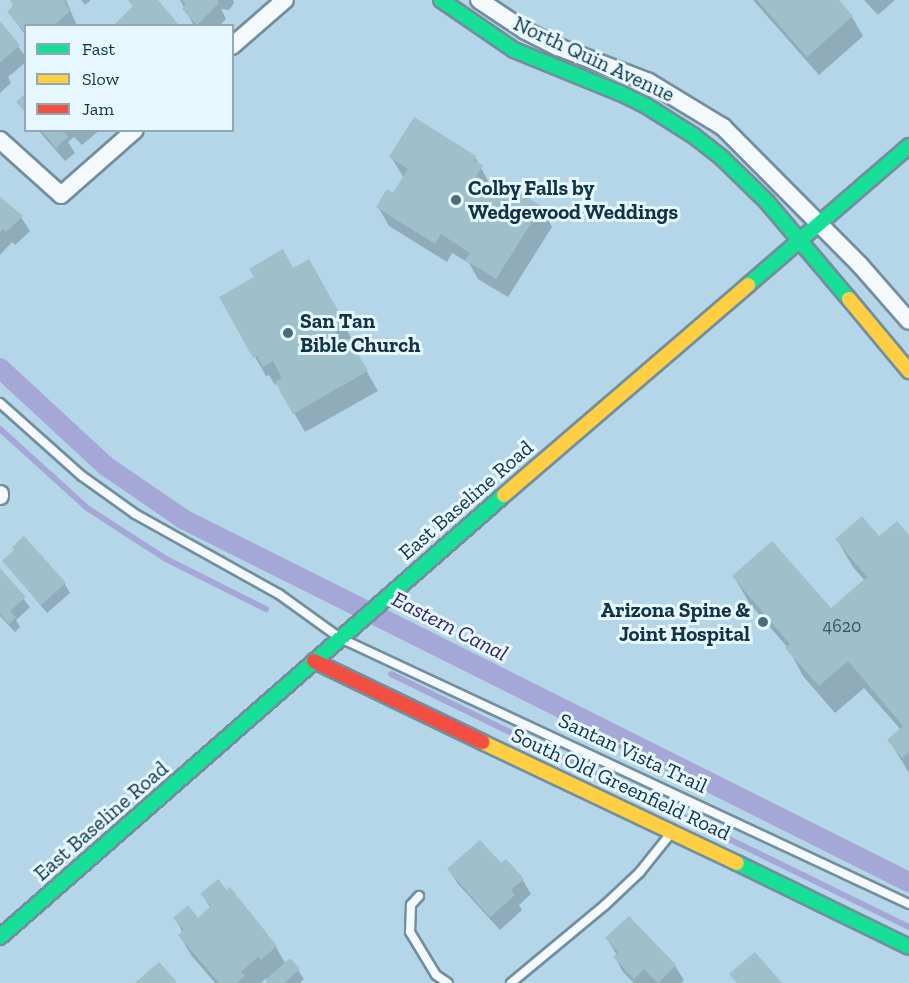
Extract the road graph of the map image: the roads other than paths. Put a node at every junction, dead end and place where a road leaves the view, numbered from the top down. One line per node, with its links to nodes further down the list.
1 (285, 0): 4 (street)
2 (441, 0): 6 (street, North Quin Avenue)
3 (479, 0): 5 (street, North Quin Avenue)
4 (234, 44)
5 (678, 98): 6 (lane); 10 (street, North Quin Avenue)
6 (665, 117): 11 (street, North Quin Avenue)
7 (133, 132): 8 (street)
8 (0, 140)
9 (909, 146): 10 (street, East Baseline Road)
10 (818, 225): 11 (street, East Baseline Road); 12 (street, North Quin Avenue)
11 (800, 241): 13 (street, North Quin Avenue); 15 (street, East Baseline Road)
12 (909, 321)
13 (909, 371)
14 (0, 403): 15 (lane, Santan Vista Trail)
15 (344, 634): 16 (street, East Baseline Road); 19 (lane, Santan Vista Trail)
16 (314, 661): 17 (street, South Old Greenfield Road); 20 (street, East Baseline Road)
17 (672, 831): 21 (street, South Old Greenfield Road); 23 (lane)
18 (419, 896): 22 (lane)
19 (909, 904)
20 (0, 937)
21 (909, 947)
22 (448, 983)
23 (511, 983)

